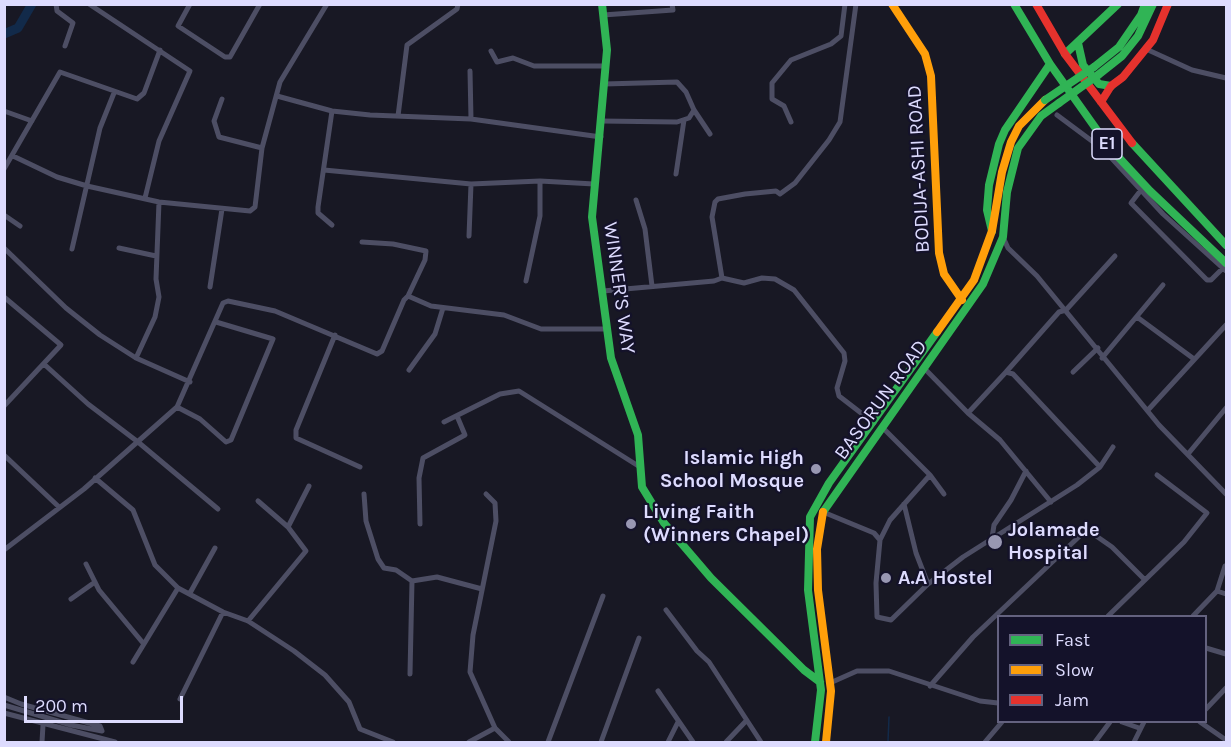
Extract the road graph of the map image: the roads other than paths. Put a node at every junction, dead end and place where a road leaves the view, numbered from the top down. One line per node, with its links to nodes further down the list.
1 (56, 4): 20 (street)
2 (89, 4): 22 (street)
3 (190, 4): 4 (street)
4 (260, 4)
5 (327, 4): 33 (street)
6 (458, 4): 40 (street)
7 (602, 4): 18 (main road, WINNER'S WAY)
8 (672, 4): 18 (street)
9 (845, 4): 45 (street)
10 (856, 4): 76 (street)
11 (892, 4): 84 (main road, BODIJA-ASHI ROAD)
12 (1014, 4): 25 (main road, E1)
13 (1036, 4): 24 (main road, E1)
14 (1118, 4): 19 (main road)
15 (1145, 4): 28 (main road)
16 (1153, 4): 28 (main road)
17 (1168, 4): 21 (main road)
18 (603, 15): 26 (main road, WINNER'S WAY)
19 (1077, 44): 24 (main road); 31 (main road)
20 (66, 46)
21 (1146, 49): 29 (street); 31 (main road)
22 (160, 50): 32 (street); 58 (street)
23 (490, 51): 26 (street)
24 (1065, 54): 35 (main road, E1)
25 (1050, 64): 65 (main road); 75 (main road, E1)
26 (606, 66): 30 (main road, WINNER'S WAY)
27 (470, 71): 41 (street)
28 (1096, 71): 65 (main road, BASORUN ROAD, bridge); 67 (main road, BASORUN ROAD, bridge)
29 (1227, 78)
30 (604, 84): 36 (street); 44 (main road, WINNER'S WAY)
31 (1112, 86): 35 (main road)
32 (114, 93): 43 (street); 56 (street)
33 (277, 96): 38 (street); 48 (street)
34 (222, 99): 48 (street)
35 (1101, 102): 69 (main road, E1)
36 (694, 110): 42 (street); 46 (street)
37 (4, 111): 43 (street)
38 (332, 111): 40 (street); 51 (street)
39 (1058, 115): 57 (street)
40 (398, 116): 41 (street)
41 (471, 119): 47 (street)
42 (684, 120): 44 (street); 52 (street)
43 (32, 121): 49 (street)
44 (601, 121): 47 (main road, WINNER'S WAY)
45 (791, 123)
46 (710, 134)
47 (601, 137): 55 (main road, WINNER'S WAY)
48 (262, 148): 61 (street)
49 (13, 156): 50 (street); 56 (street)
50 (4, 169)
51 (324, 170): 54 (street); 63 (street)
52 (676, 174)
53 (540, 181): 54 (street); 55 (street); 77 (street)
54 (471, 184): 66 (street)
55 (594, 184): 81 (main road, WINNER'S WAY)
56 (87, 186): 58 (street); 72 (street)
57 (1141, 190): 75 (street); 75 (street)
58 (145, 198): 60 (street)
59 (636, 200): 79 (street)
60 (159, 202): 61 (street); 73 (street)
61 (222, 209): 80 (street)
62 (4, 215): 64 (street)
63 (332, 225)
64 (20, 226)
65 (992, 231): 84 (main road, BASORUN ROAD)
66 (469, 236)
67 (1003, 237): 86 (street); 97 (main road, BASORUN ROAD)
68 (362, 242): 82 (street)
69 (1227, 245)
70 (4, 248): 94 (street)
71 (119, 248): 73 (street)
72 (72, 249)
73 (156, 256): 94 (street)
74 (1115, 256): 86 (street)
75 (1225, 267)
76 (722, 278): 79 (street); 109 (street)
77 (526, 281)
78 (1163, 285): 87 (street)
79 (652, 286): 81 (street)
80 (210, 287)
81 (603, 291): 90 (main road, WINNER'S WAY)
82 (408, 296): 85 (street); 91 (street)
83 (4, 297): 96 (street)
84 (962, 300): 109 (main road, BASORUN ROAD)
85 (443, 308): 90 (street); 98 (street)
86 (1066, 310): 92 (street); 99 (street)
87 (1137, 317): 93 (street); 95 (street)
88 (216, 322): 91 (street); 101 (street); 103 (street)
89 (1227, 325): 95 (street)
90 (608, 329): 115 (main road, WINNER'S WAY)
91 (335, 335): 114 (street)
92 (1098, 348): 93 (street); 100 (street)
93 (1102, 357): 105 (street)
94 (136, 358): 101 (street)
95 (1194, 359): 105 (street)
96 (45, 365): 102 (street); 110 (street)
97 (924, 368): 106 (street); 109 (main road, BASORUN ROAD)
98 (409, 370)
99 (1006, 372): 106 (street); 116 (street)
100 (1073, 372)
101 (190, 382): 103 (street)
102 (4, 406)
103 (177, 407): 110 (street)
104 (1227, 408): 112 (street)
105 (1148, 410): 112 (street)
106 (968, 413): 117 (street)
107 (457, 416): 108 (street); 115 (street); 134 (street)
108 (444, 422)
109 (878, 425): 118 (street); 121 (main road, BASORUN ROAD); 123 (main road, BASORUN ROAD)
110 (138, 442): 120 (street); 132 (street)
111 (1113, 447): 116 (street)
112 (1188, 454): 127 (street)
113 (5, 457): 131 (street)
114 (360, 467)
115 (640, 467): 164 (main road, WINNER'S WAY)
116 (1100, 467): 129 (street)
117 (1026, 471): 129 (street); 136 (street)
118 (930, 475): 126 (street); 130 (street)
119 (1157, 475): 142 (street)
120 (95, 478): 131 (street); 146 (street)
121 (829, 483): 123 (main road); 164 (main road, BASORUN ROAD)
122 (309, 486): 135 (street)
123 (838, 488): 133 (main road, BASORUN ROAD)
124 (364, 494): 143 (street)
125 (486, 494): 147 (street)
126 (944, 494)
127 (1227, 494)
128 (258, 501): 135 (street)
129 (1051, 502): 136 (street)
130 (904, 504): 137 (street); 145 (street)
131 (59, 507): 139 (street)
132 (218, 509)
133 (823, 512): 137 (street); 165 (main road, BASORUN ROAD)
134 (420, 524)
135 (288, 527): 157 (street)
136 (992, 538): 145 (street)
137 (880, 540): 145 (street)
138 (215, 548): 149 (street)
139 (4, 550)
140 (86, 564): 144 (street)
141 (1225, 566): 148 (street)
142 (1145, 580): 155 (street); 166 (street)
143 (412, 581): 147 (street); 163 (street)
144 (95, 582): 152 (street); 159 (street)
145 (928, 584)
146 (178, 588): 149 (street); 159 (street)
147 (482, 588): 183 (street)
148 (1217, 591): 150 (street); 156 (street)
149 (190, 593): 154 (street)
150 (1227, 594)
151 (603, 596): 191 (street)
152 (71, 599)
153 (666, 610): 175 (street)
154 (223, 612): 157 (street); 170 (street)
155 (1109, 615)
156 (1194, 615)
157 (248, 621): 188 (street)
158 (639, 638): 192 (street)
159 (143, 644): 162 (street)
160 (1207, 648): 161 (street)
161 (1227, 654)
162 (133, 662)
163 (410, 674)
164 (820, 682): 197 (main road, BASORUN ROAD)
165 (830, 683): 166 (street); 198 (main road, BASORUN ROAD)
166 (930, 686): 171 (street)
167 (1226, 688): 173 (street)
168 (658, 691): 176 (street)
169 (4, 697): 172 (street)
170 (180, 699)
171 (997, 703)
172 (4, 705)
173 (1207, 708)
174 (4, 713): 182 (street)
175 (746, 721): 195 (street); 196 (street)
176 (678, 722): 193 (street); 194 (street)
177 (1001, 723): 199 (street)
178 (1109, 723): 200 (street)
179 (1125, 723): 184 (street)
180 (1143, 723): 184 (street)
181 (1202, 723): 185 (street)
182 (43, 725): 186 (street); 187 (street)
183 (495, 728): 189 (street); 190 (street)
184 (1139, 728): 201 (street)
185 (1227, 740)
186 (42, 742)
187 (115, 742)
188 (393, 742)
189 (470, 742)
190 (509, 742)
191 (548, 742)
192 (601, 742)
193 (668, 742)
194 (693, 742)
195 (726, 742)
196 (761, 742)
197 (815, 742)
198 (826, 742)
199 (985, 742)
200 (1095, 742)
201 (1134, 742)

